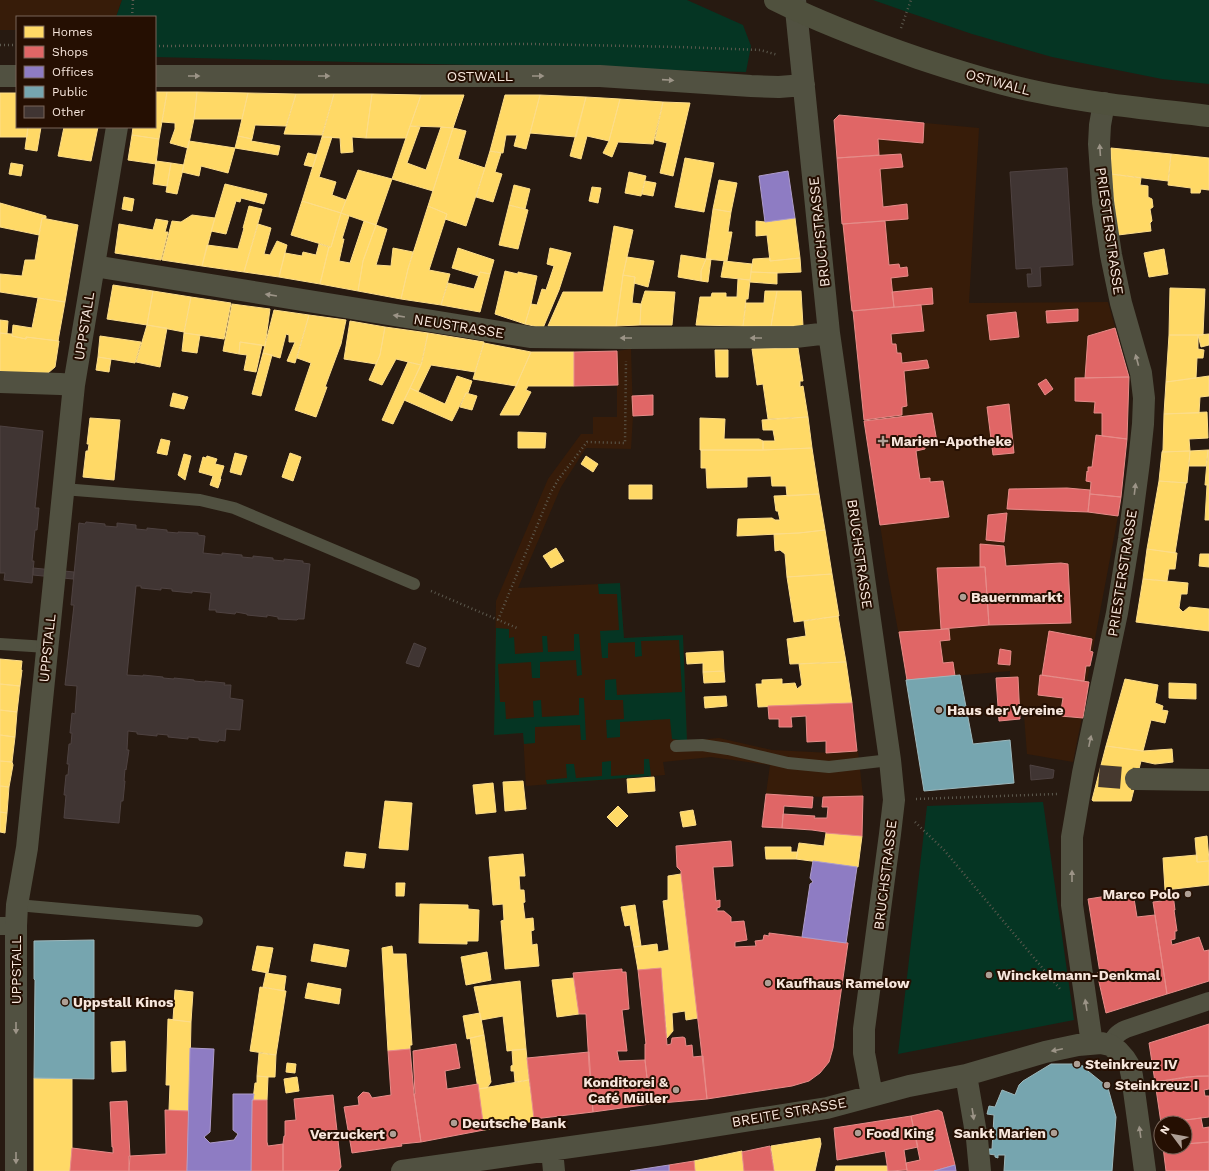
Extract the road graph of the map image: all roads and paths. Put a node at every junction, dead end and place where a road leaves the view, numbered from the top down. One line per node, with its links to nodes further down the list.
1 (133, 0): 5 (path)
2 (775, 0): 4 (main road, OSTWALL)
3 (911, 0): 9 (path)
4 (796, 5): 9 (main road, OSTWALL); 10 (street, BRUCHSTRASSE)
5 (132, 16)
6 (0, 45): 7 (path)
7 (16, 45)
8 (156, 46): 10 (path)
9 (893, 49): 15 (main road, OSTWALL)
10 (802, 60): 14 (street, BRUCHSTRASSE)
11 (0, 76): 12 (street)
12 (16, 76)
13 (156, 76): 14 (street, OSTWALL, one-way to 14)
14 (804, 85): 19 (street, BRUCHSTRASSE)
15 (1104, 103): 16 (main road, OSTWALL); 32 (street, PRIESTERSTRASSE, one-way to 15)
16 (1209, 116)
17 (117, 128): 18 (street, UPPSTALL)
18 (94, 266): 20 (street, NEUSTRASSE, one-way to 18); 22 (street, UPPSTALL)
19 (829, 333): 20 (street, NEUSTRASSE, one-way to 20); 30 (street, BRUCHSTRASSE)
20 (626, 338): 25 (path)
21 (0, 382): 22 (street)
22 (74, 385): 23 (street, UPPSTALL)
23 (63, 489): 24 (lane); 28 (street, UPPSTALL)
24 (414, 584): 25 (path)
25 (498, 620): 26 (path)
26 (517, 628)
27 (0, 644): 28 (lane)
28 (47, 647): 35 (street, UPPSTALL)
29 (676, 746): 30 (lane)
30 (890, 760): 34 (street, BRUCHSTRASSE)
31 (1136, 779): 33 (street)
32 (1087, 780): 34 (path); 39 (street, PRIESTERSTRASSE, one-way to 32)
33 (1209, 780)
34 (894, 800): 37 (path); 41 (street, BRUCHSTRASSE)
35 (11, 919): 36 (lane); 43 (street, UPPSTALL, one-way to 43)
36 (197, 921)
37 (1060, 989)
38 (1209, 1001): 39 (street)
39 (1101, 1044): 40 (street, BREITE STRASSE, one-way to 40); 47 (street, one-way to 39)
40 (966, 1075): 41 (street, BREITE STRASSE); 46 (street, one-way to 46)
41 (872, 1095): 42 (street, BREITE STRASSE)
42 (552, 1150): 44 (street, BREITE STRASSE); 45 (street)
43 (16, 1171)
44 (402, 1171)
45 (554, 1171)
46 (980, 1171)
47 (1145, 1171)

